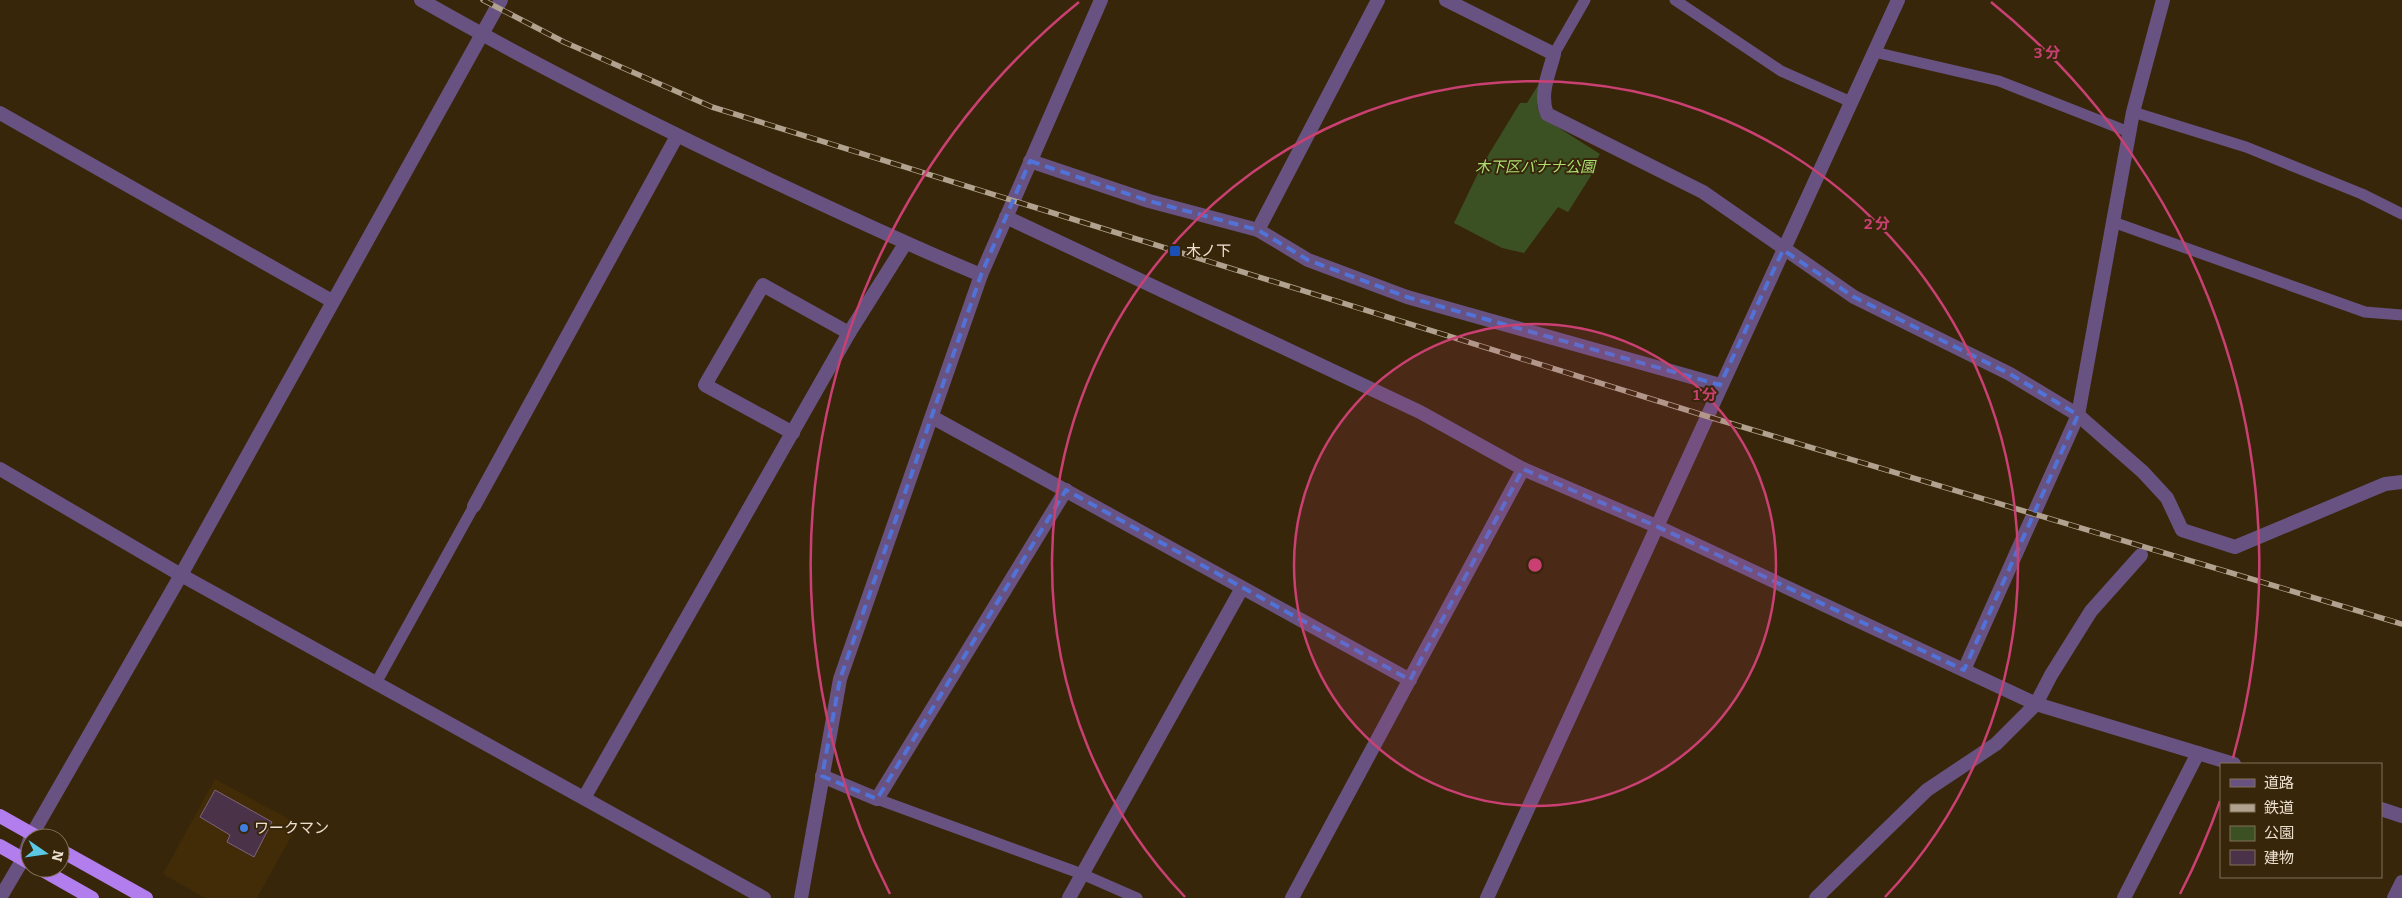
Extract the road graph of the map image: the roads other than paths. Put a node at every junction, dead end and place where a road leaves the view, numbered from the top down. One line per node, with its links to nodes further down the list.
1 (421, 0): 10 (street)
2 (501, 0): 10 (street)
3 (1101, 0): 18 (street)
4 (1378, 0): 22 (street)
5 (1446, 0): 12 (street)
6 (1586, 0): 12 (lane)
7 (1675, 0): 13 (lane)
8 (1898, 0): 11 (street)
9 (2163, 0): 14 (street)
10 (483, 35): 17 (street); 26 (street)
11 (1874, 52): 13 (street); 16 (lane)
12 (1554, 54): 24 (street)
13 (1851, 102): 24 (street)
14 (2133, 112): 16 (street); 19 (lane)
15 (0, 113): 26 (street)
16 (2129, 132): 21 (street)
17 (677, 136): 23 (street); 37 (street)
18 (1030, 161): 20 (street); 22 (street)
19 (2402, 214)
20 (1006, 217): 25 (street); 34 (street)
21 (2113, 222): 27 (lane); 30 (street)
22 (1258, 230): 29 (street)
23 (905, 244): 25 (street); 28 (street)
24 (1783, 250): 29 (street); 30 (street)
25 (981, 275): 31 (street)
26 (332, 301): 40 (street)
27 (2402, 315)
28 (849, 333): 32 (street); 32 (street)
29 (1720, 385): 38 (street)
30 (2078, 415): 35 (street); 42 (street)
31 (932, 417): 36 (street); 48 (street)
32 (793, 433): 49 (street)
33 (0, 469): 40 (street)
34 (1524, 469): 38 (street); 43 (street)
35 (2402, 482)
36 (1066, 490): 41 (street); 50 (street)
37 (474, 506): 44 (lane)
38 (1656, 526): 42 (street); 71 (street)
39 (2141, 555): 45 (street)
40 (181, 575): 44 (street); 54 (street)
41 (1242, 588): 43 (street); 60 (street)
42 (1964, 670): 45 (street)
43 (1410, 680): 70 (street)
44 (376, 683): 49 (street)
45 (2036, 704): 46 (street); 72 (street)
46 (2198, 753): 47 (street); 73 (street)
47 (2231, 763)
48 (822, 776): 50 (street); 67 (street)
49 (584, 798): 66 (street)
50 (877, 798): 60 (lane)
51 (2382, 809): 53 (street)
52 (0, 816): 55 (highway)
53 (2402, 816)
54 (38, 828)
55 (20, 829)
56 (0, 846): 58 (highway)
57 (70, 856): 65 (highway)
58 (20, 858)
59 (20, 870): 63 (street)
60 (1082, 874): 68 (street); 69 (lane)
61 (57, 878): 64 (highway)
62 (2402, 882): 74 (street)
63 (0, 898)
64 (92, 898)
65 (146, 898)
66 (764, 898)
67 (801, 898)
68 (1069, 898)
69 (1137, 898)
70 (1292, 898)
71 (1487, 898)
72 (1816, 898)
73 (2124, 898)
74 (2394, 898)

